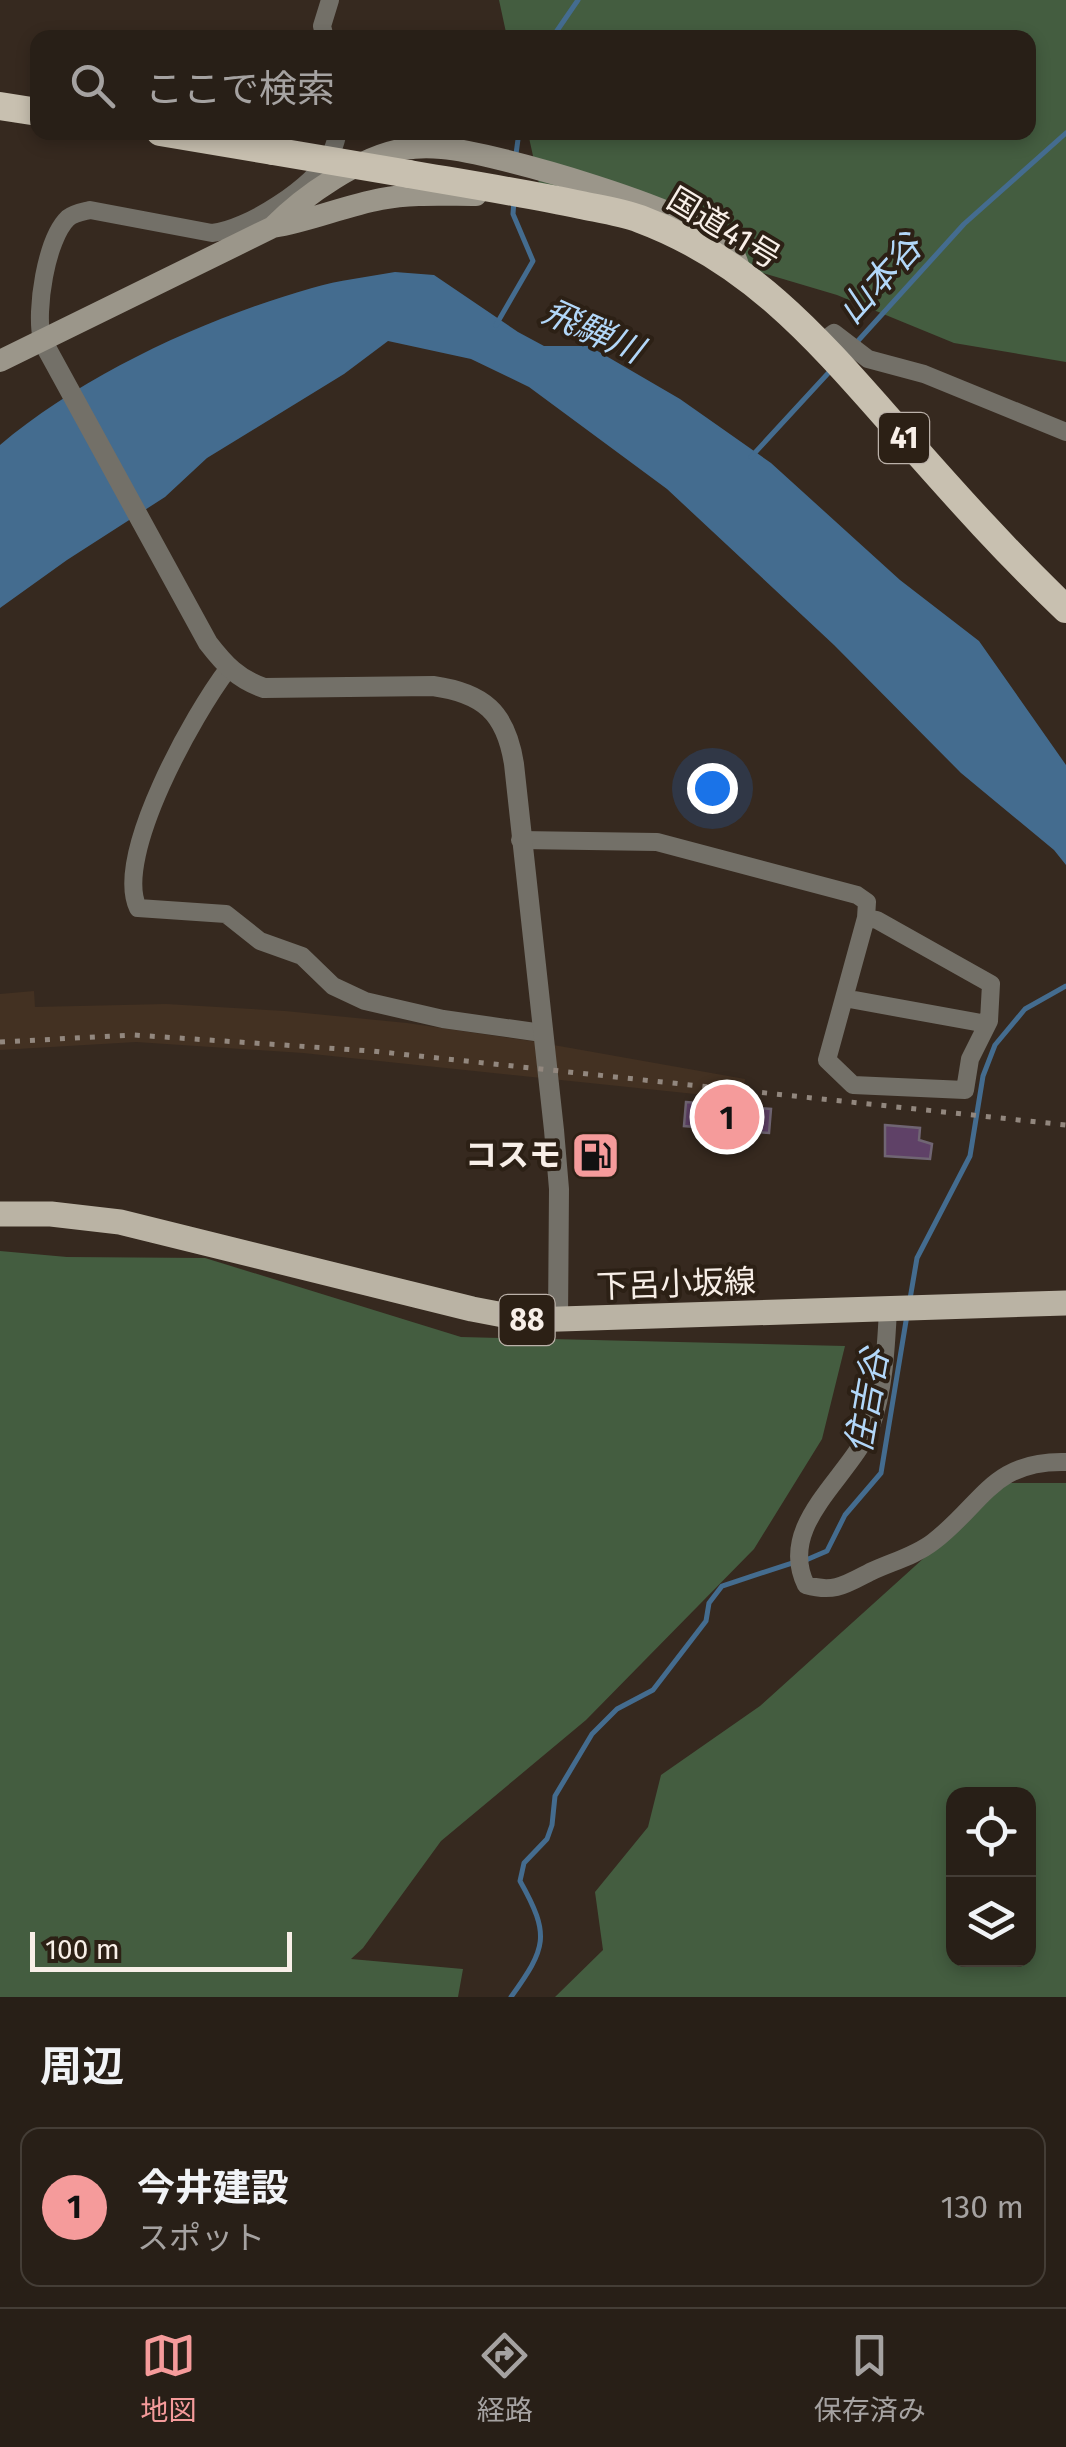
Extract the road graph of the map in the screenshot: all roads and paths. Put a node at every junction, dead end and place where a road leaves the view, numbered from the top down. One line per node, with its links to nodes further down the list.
1 (330, 0): 2 (street)
2 (323, 30)
3 (0, 106): 4 (highway)
4 (30, 111)
5 (208, 140): 7 (highway, 国道41号 / 41, bridge)
6 (336, 140): 10 (street)
7 (512, 192): 8 (main road); 9 (highway, 国道41号 / 41)
8 (273, 226): 9 (main road); 10 (main road)
9 (740, 270): 11 (highway, 国道41号 / 41)
10 (42, 340): 12 (main road); 15 (street)
11 (821, 343): 13 (street); 14 (highway, 国道41号 / 41)
12 (0, 362)
13 (1066, 432)
14 (1066, 609)
15 (228, 669): 16 (street); 20 (street)
16 (520, 840): 17 (street); 20 (street)
17 (866, 918): 18 (street); 19 (street)
18 (844, 998): 19 (street); 19 (street)
19 (987, 1024)
20 (542, 1033): 24 (street)
21 (0, 1214): 24 (main road, 下呂小坂線 / 88)
22 (1066, 1303): 23 (main road, 下呂小坂線 / 88)
23 (888, 1310): 24 (main road, 下呂小坂線 / 88); 25 (street)
24 (558, 1321)
25 (1066, 1462)

